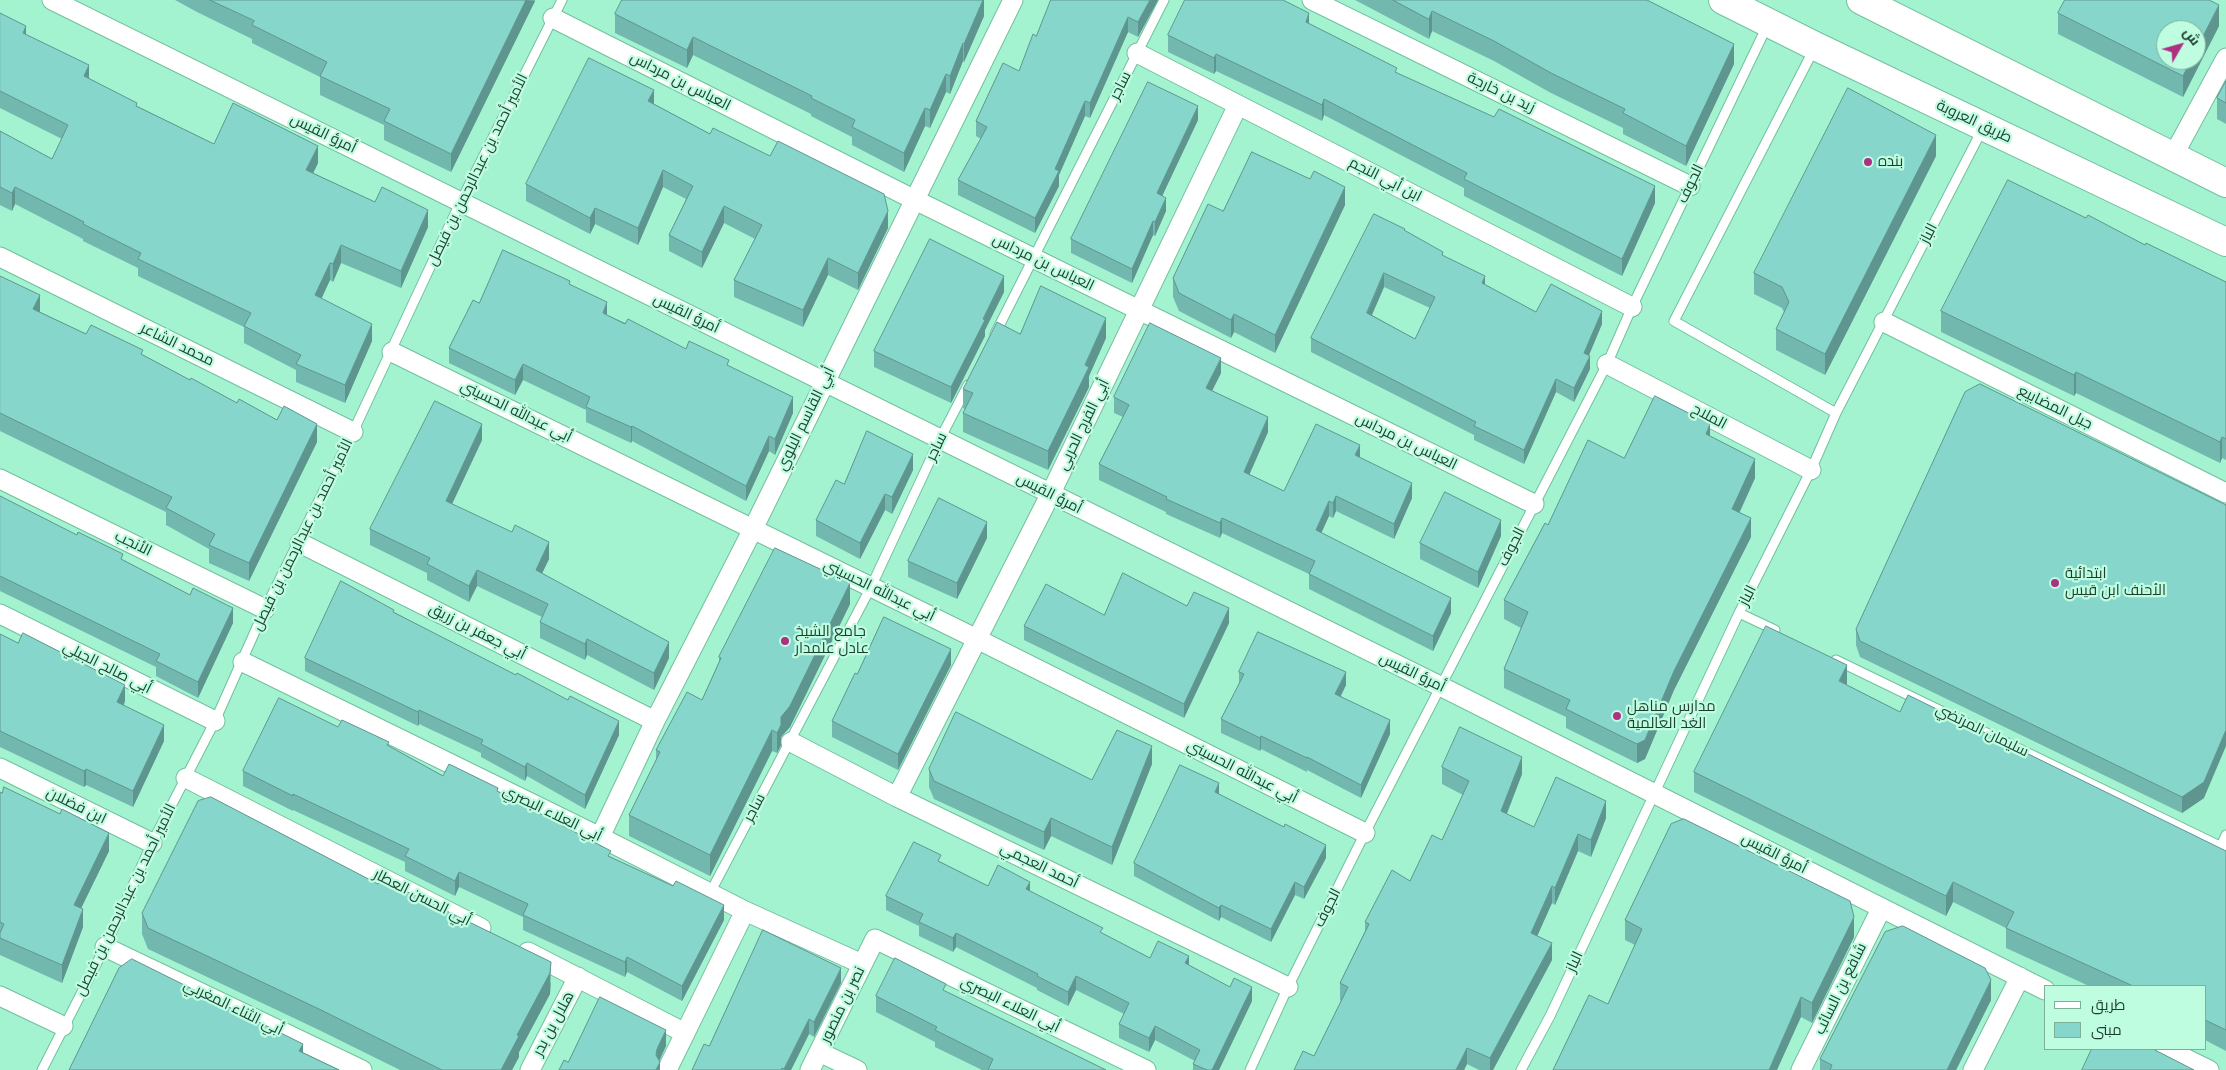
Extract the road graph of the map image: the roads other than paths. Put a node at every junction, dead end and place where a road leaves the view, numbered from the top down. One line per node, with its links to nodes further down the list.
1 (52, 0): 19 (street, أمرؤ القيس)
2 (562, 0): 8 (lane, الأمير أحمد بن عبدالرحمن بن فيصل)
3 (1013, 0): 18 (street, أبي القاسم البلوي)
4 (1164, 0): 11 (lane, ساجر)
5 (1312, 0): 17 (street, زيد بن خارجة)
6 (1723, 0): 9 (main road, طريق العروبة)
7 (1861, 0): 15 (main road)
8 (553, 18): 18 (street, العباس بن مرداس); 19 (lane, الأمير أحمد بن عبدالرحمن بن فيصل)
9 (1769, 22): 10 (main road, طريق العروبة); 17 (lane, الجوف)
10 (1815, 46): 14 (main road, طريق العروبة); 31 (lane)
11 (1138, 53): 13 (street, ابن أبي النجم); 22 (lane, ساجر)
12 (2226, 58): 15 (street)
13 (1238, 105): 23 (street, ابن أبي النجم); 24 (street, أبي الفرج الحربي)
14 (1984, 126): 20 (main road, طريق العروبة); 25 (lane, الباز)
15 (2173, 156): 16 (main road)
16 (2226, 183)
17 (1690, 186): 23 (lane, الجوف)
18 (915, 200): 22 (street, العباس بن مرداس); 30 (street, أبي القاسم البلوي)
19 (460, 202): 27 (lane, الأمير أحمد بن عبدالرحمن بن فيصل); 30 (street, أمرؤ القيس)
20 (2226, 242)
21 (0, 257): 32 (street, محمد الشاعر)
22 (1033, 258): 24 (street, العباس بن مرداس); 26 (lane, ساجر)
23 (1632, 307): 28 (lane, الجوف)
24 (1139, 310): 37 (street, أبي الفرج الحربي); 38 (street, العباس بن مرداس)
25 (1884, 322): 31 (lane, الباز); 36 (street, جبل المضابيع)
26 (989, 344)
27 (392, 352): 32 (lane, الأمير أحمد بن عبدالرحمن بن فيصل); 39 (street, أبي عبدالله الحسيني)
28 (1607, 364): 34 (street, الملاح); 38 (lane, الجوف)
29 (971, 379): 33 (lane, ساجر)
30 (824, 382): 33 (street, أمرؤ القيس); 39 (street, أبي القاسم البلوي)
31 (1836, 413): 34 (lane, الباز)
32 (353, 432): 40 (lane, الأمير أحمد بن عبدالرحمن بن فيصل)
33 (940, 439): 37 (street, أمرؤ القيس); 41 (lane, ساجر)
34 (1811, 470): 43 (lane, الباز)
35 (0, 479): 42 (street, الأنجب)
36 (2226, 493)
37 (1050, 495): 46 (street, أبي الفرج الحربي); 49 (street, أمرؤ القيس)
38 (1534, 504): 49 (lane, الجوف)
39 (753, 529): 41 (street, أبي عبدالله الحسيني); 50 (street, أبي القاسم البلوي)
40 (300, 543): 42 (lane, الأمير أحمد بن عبدالرحمن بن فيصل); 50 (street, أبي جعفر بن زريق)
41 (871, 587): 46 (street, أبي عبدالله الحسيني); 52 (lane, ساجر)
42 (265, 609): 48 (lane, الأمير أحمد بن عبدالرحمن بن فيصل)
43 (1739, 613): 45 (lane); 55 (lane, الباز)
44 (0, 614): 51 (street, أبي صالح الجيلي)
45 (1783, 635)
46 (977, 639): 56 (street, أبي الفرج الحربي); 57 (street, أبي عبدالله الحسيني)
47 (1828, 656): 61 (lane, سليمان المرتضي)
48 (243, 662): 51 (lane, الأمير أحمد بن عبدالرحمن بن فيصل); 59 (street, أبي العلاء البصري)
49 (1440, 686): 55 (street, أمرؤ القيس); 57 (lane, الجوف)
50 (655, 721): 59 (street, أبي القاسم البلوي)
51 (215, 722): 54 (lane, الأمير أحمد بن عبدالرحمن بن فيصل)
52 (791, 742): 56 (street, أحمد العجمي); 62 (lane, ساجر)
53 (0, 768): 60 (street, ابن فضلان)
54 (186, 778): 60 (lane, الأمير أحمد بن عبدالرحمن بن فيصل); 65 (street, أبي الحسن العطار)
55 (1654, 793): 63 (street, أمرؤ القيس); 87 (lane, الباز)
56 (897, 797): 72 (street, أحمد العجمي)
57 (1365, 833): 72 (lane, الجوف)
58 (2226, 835): 61 (lane)
59 (600, 837): 62 (street, أبي العلاء البصري)
60 (152, 843): 68 (lane, الأمير أحمد بن عبدالرحمن بن فيصل)
61 (2223, 847)
62 (710, 893): 64 (street, أبي العلاء البصري)
63 (1881, 908): 71 (street, أمرؤ القيس); 88 (street, شافع بن السائب)
64 (745, 912): 69 (street, أبي العلاء البصري); 76 (street)
65 (498, 936)
66 (875, 939): 69 (street, نصر بن منصور); 85 (street, أبي العلاء البصري)
67 (516, 946): 70 (street)
68 (105, 947): 75 (lane, الأمير أحمد بن عبدالرحمن بن فيصل); 80 (street, أبي الثناء المغربي)
69 (862, 964): 78 (street, نصر بن منصور)
70 (578, 977): 76 (street); 81 (street, هلال بن بدر)
71 (2020, 977): 73 (street, أمرؤ القيس); 89 (street)
72 (1288, 987): 86 (lane, الجوف)
73 (2044, 989)
74 (0, 996): 75 (street)
75 (63, 1026): 79 (lane, الأمير أحمد بن عبدالرحمن بن فيصل)
76 (685, 1033): 82 (street)
77 (2168, 1050): 90 (street)
78 (820, 1052): 83 (street, نصر بن منصور); 84 (street)
79 (42, 1070)
80 (362, 1070)
81 (530, 1070)
82 (668, 1070)
83 (810, 1070)
84 (857, 1070)
85 (1146, 1070)
86 (1250, 1070)
87 (1521, 1070)
88 (1801, 1070)
89 (1973, 1070)
90 (2210, 1070)

